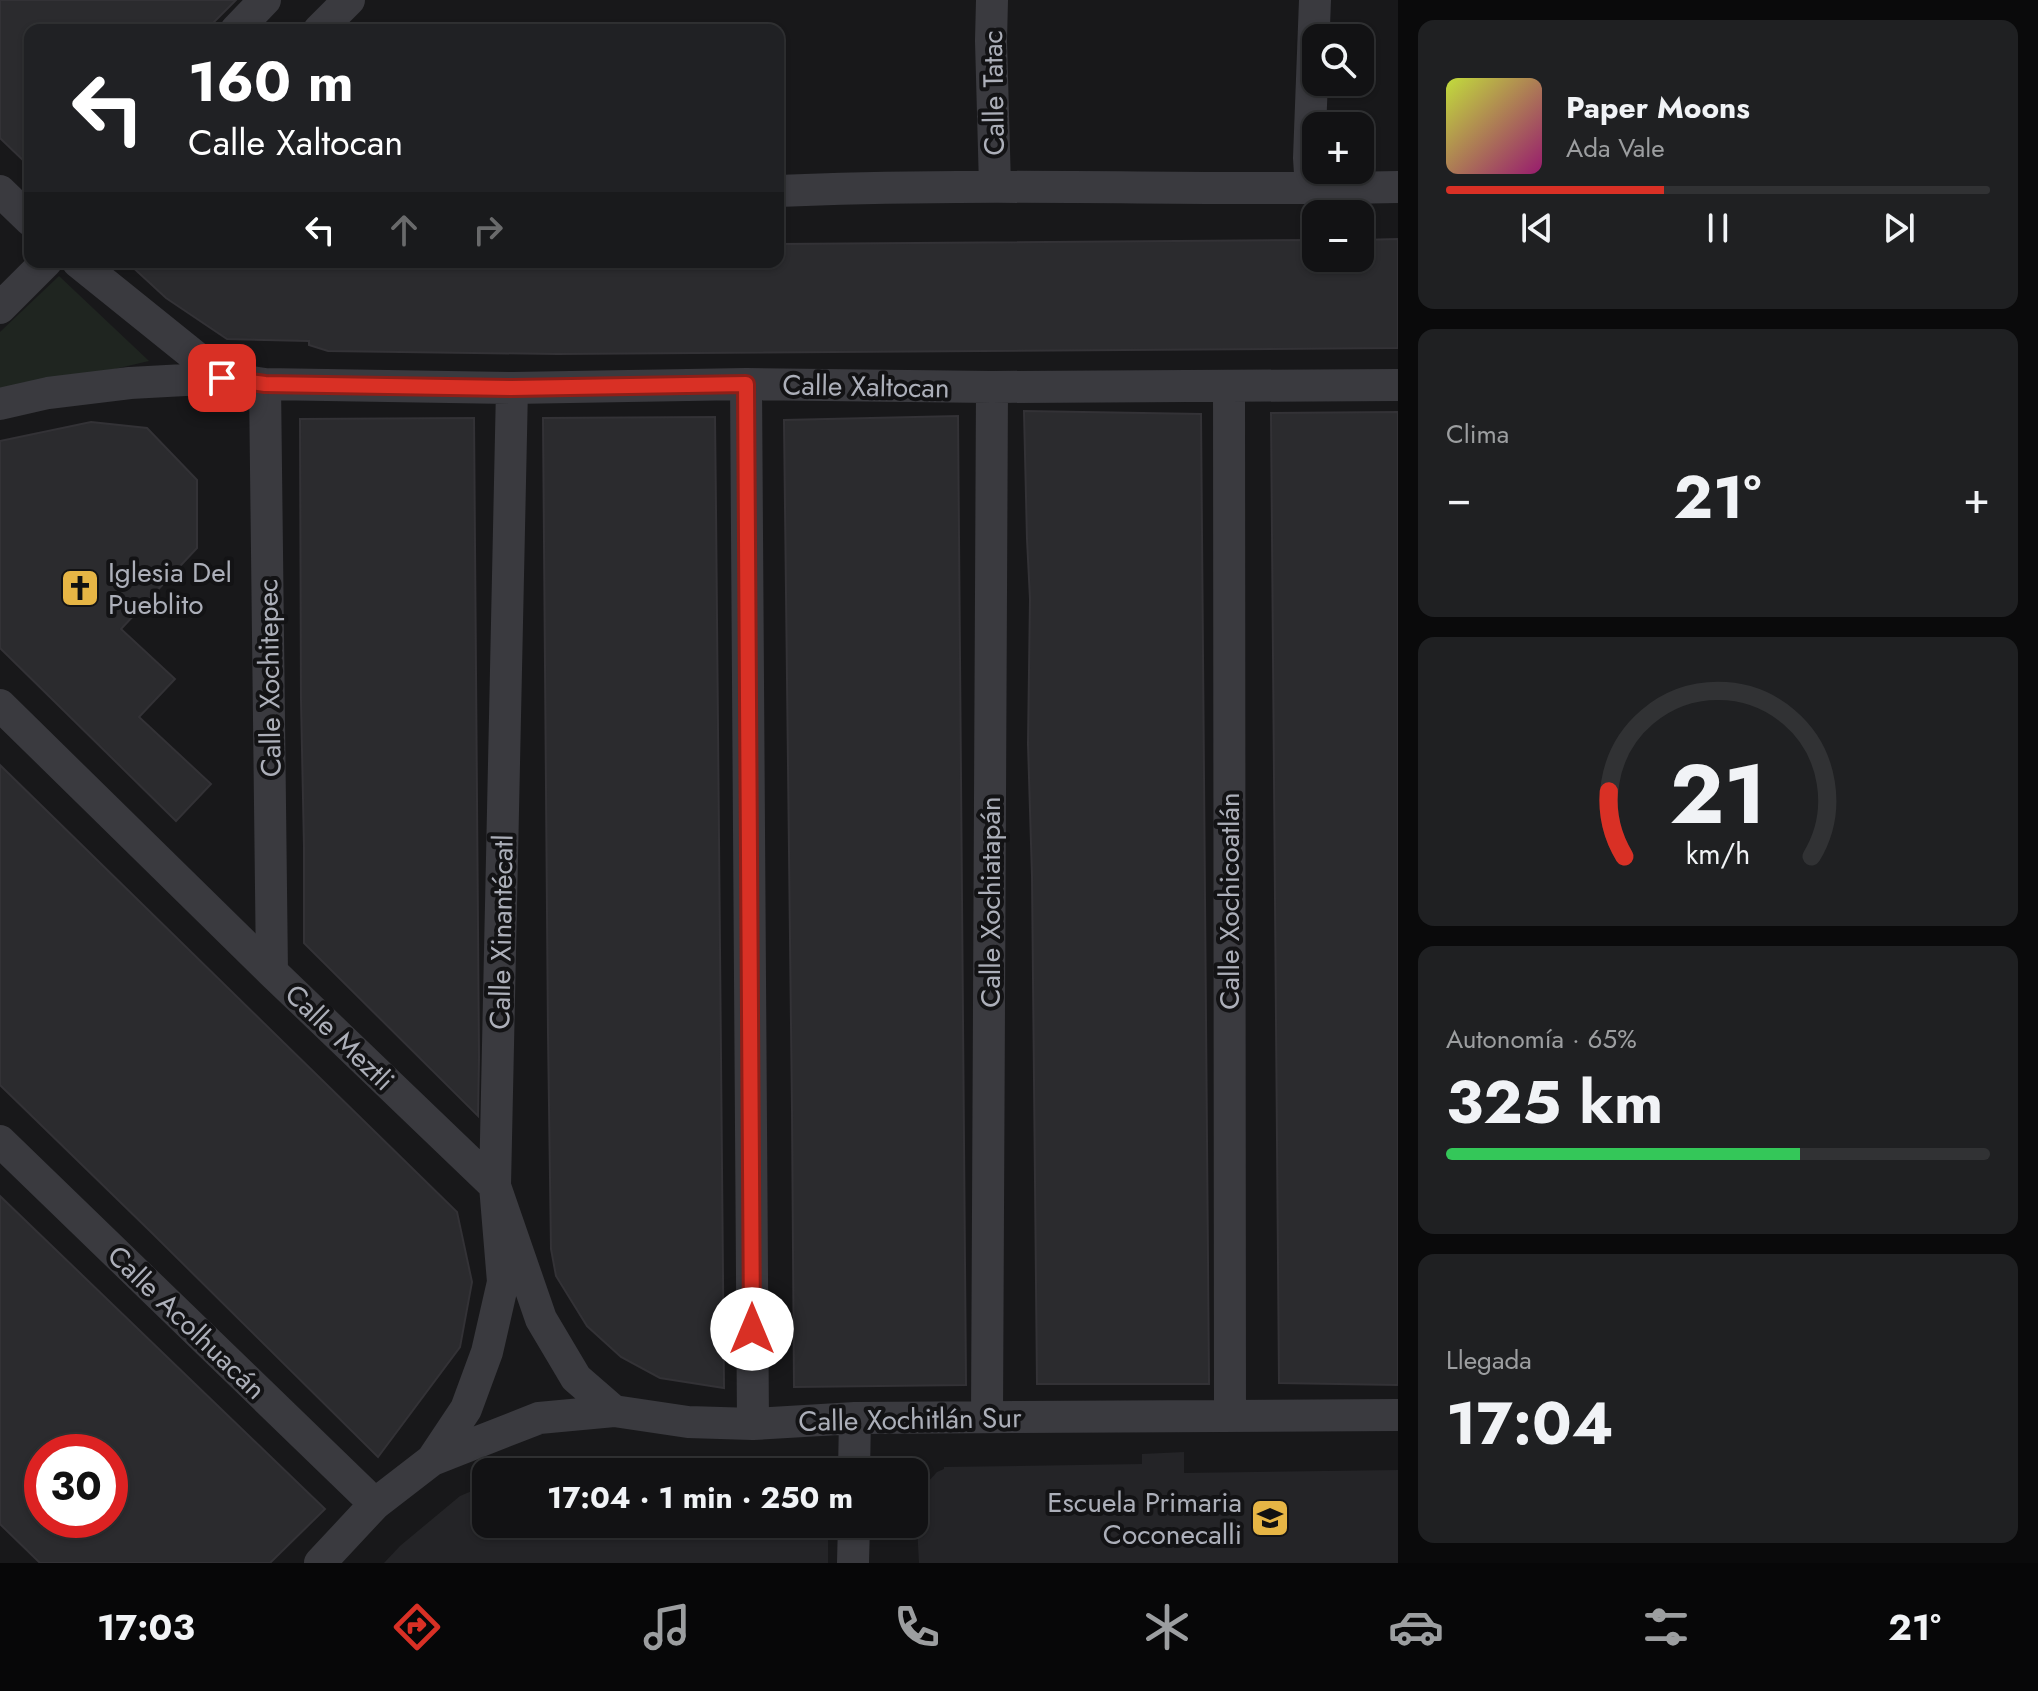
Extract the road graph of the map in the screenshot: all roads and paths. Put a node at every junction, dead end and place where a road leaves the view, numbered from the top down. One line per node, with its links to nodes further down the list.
1 (265, 0): 5 (street)
2 (349, 0): 6 (street)
3 (992, 0): 7 (street, Calle Tatac)
4 (1315, 0): 9 (street)
5 (242, 24)
6 (325, 24)
7 (995, 186): 9 (street); 11 (street)
8 (1398, 187): 9 (street)
9 (1311, 189)
10 (0, 191): 12 (street)
11 (784, 191)
12 (24, 214)
13 (40, 268): 15 (street)
14 (85, 268): 16 (street)
15 (0, 308)
16 (222, 378): 17 (street, Calle Xaltocan); 23 (street, Calle Xaltocan)
17 (265, 384): 22 (street, Calle Xaltocan); 25 (street, Calle Xochitepec)
18 (746, 384): 21 (street, Calle Xaltocan); 22 (street, Calle Xaltocan); 33 (street)
19 (1398, 385): 20 (street, Calle Xaltocan)
20 (1229, 386): 21 (street, Calle Xaltocan); 30 (street, Calle Xochicoatlán)
21 (992, 387): 31 (street, Calle Xochiatapán)
22 (512, 388): 27 (street, Calle Xinantécatl)
23 (0, 404)
24 (0, 705): 25 (street, Calle Meztli)
25 (272, 972): 27 (street, Calle Meztli)
26 (0, 1141): 36 (street, Calle Acolhuacán)
27 (495, 1186): 28 (street, Calle Meztli); 35 (street, Calle Xinantécatl)
28 (614, 1411): 33 (street, Calle Xochitlán Sur); 35 (street, Calle Xochitlán Sur)
29 (1398, 1415): 30 (street, Calle Xochitlán Sur)
30 (1230, 1416): 31 (street, Calle Xochitlán Sur)
31 (987, 1417): 32 (street, Calle Xochitlán Sur)
32 (855, 1418): 33 (street, Calle Xochitlán Sur); 34 (street)
33 (753, 1424)
34 (854, 1458)
35 (432, 1460): 36 (street)
36 (375, 1504): 38 (street)
37 (854, 1538): 39 (street)
38 (320, 1563)
39 (853, 1563)

